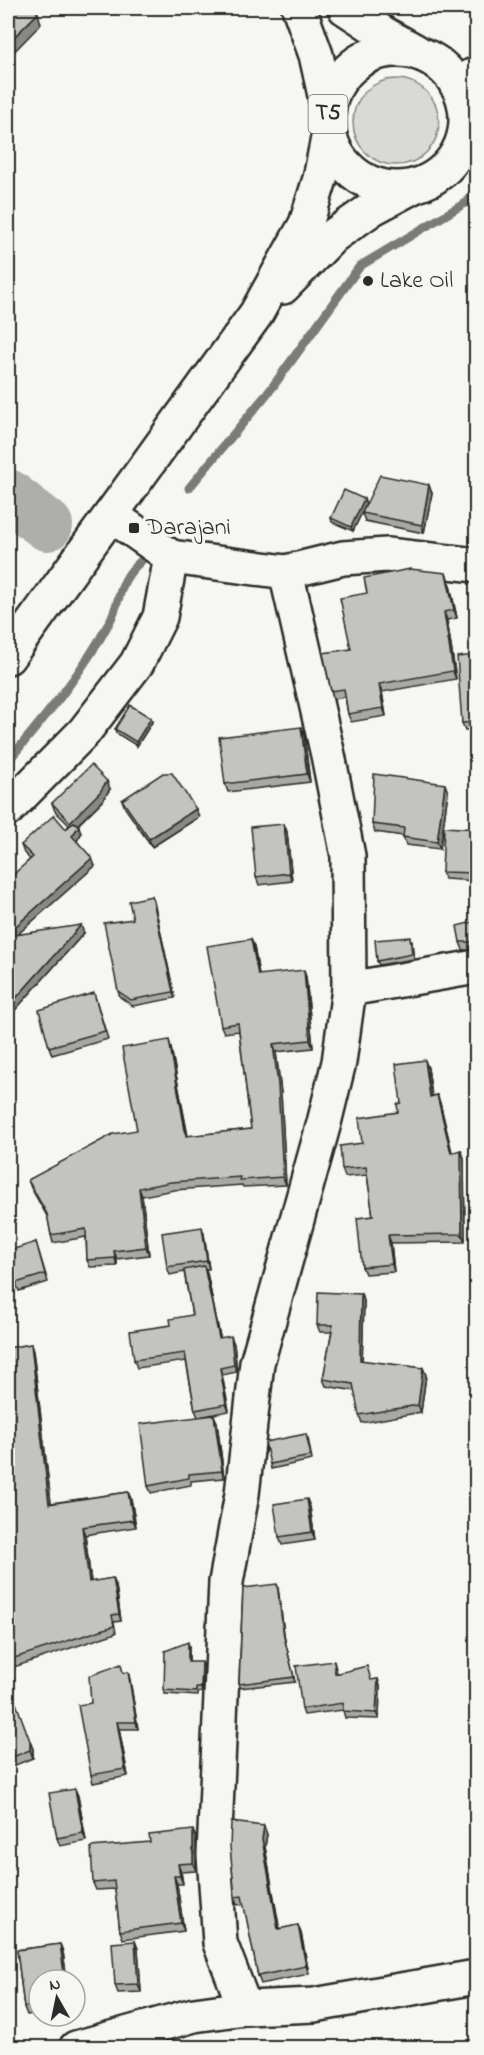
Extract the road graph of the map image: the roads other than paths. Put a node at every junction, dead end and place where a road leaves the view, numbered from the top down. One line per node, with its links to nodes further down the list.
1 (299, 8): 5 (main road, T5)
2 (345, 8): 3 (main road, T5)
3 (428, 58): 4 (main road, T5); 5 (main road, T5)
4 (466, 79): 6 (main road, T5)
5 (328, 121): 6 (main road, T5); 7 (main road, T5)
6 (414, 185): 7 (main road, T5)
7 (256, 314): 8 (main road, T5)
8 (111, 515): 9 (main road); 12 (main road, T5)
9 (171, 557): 11 (main road); 13 (main road)
10 (477, 565): 11 (main road)
11 (286, 572): 15 (main road)
12 (8, 657)
13 (8, 809)
14 (477, 967): 15 (main road)
15 (349, 989): 17 (main road)
16 (477, 1977): 17 (main road)
17 (245, 2008): 18 (main road)
18 (76, 2048)

